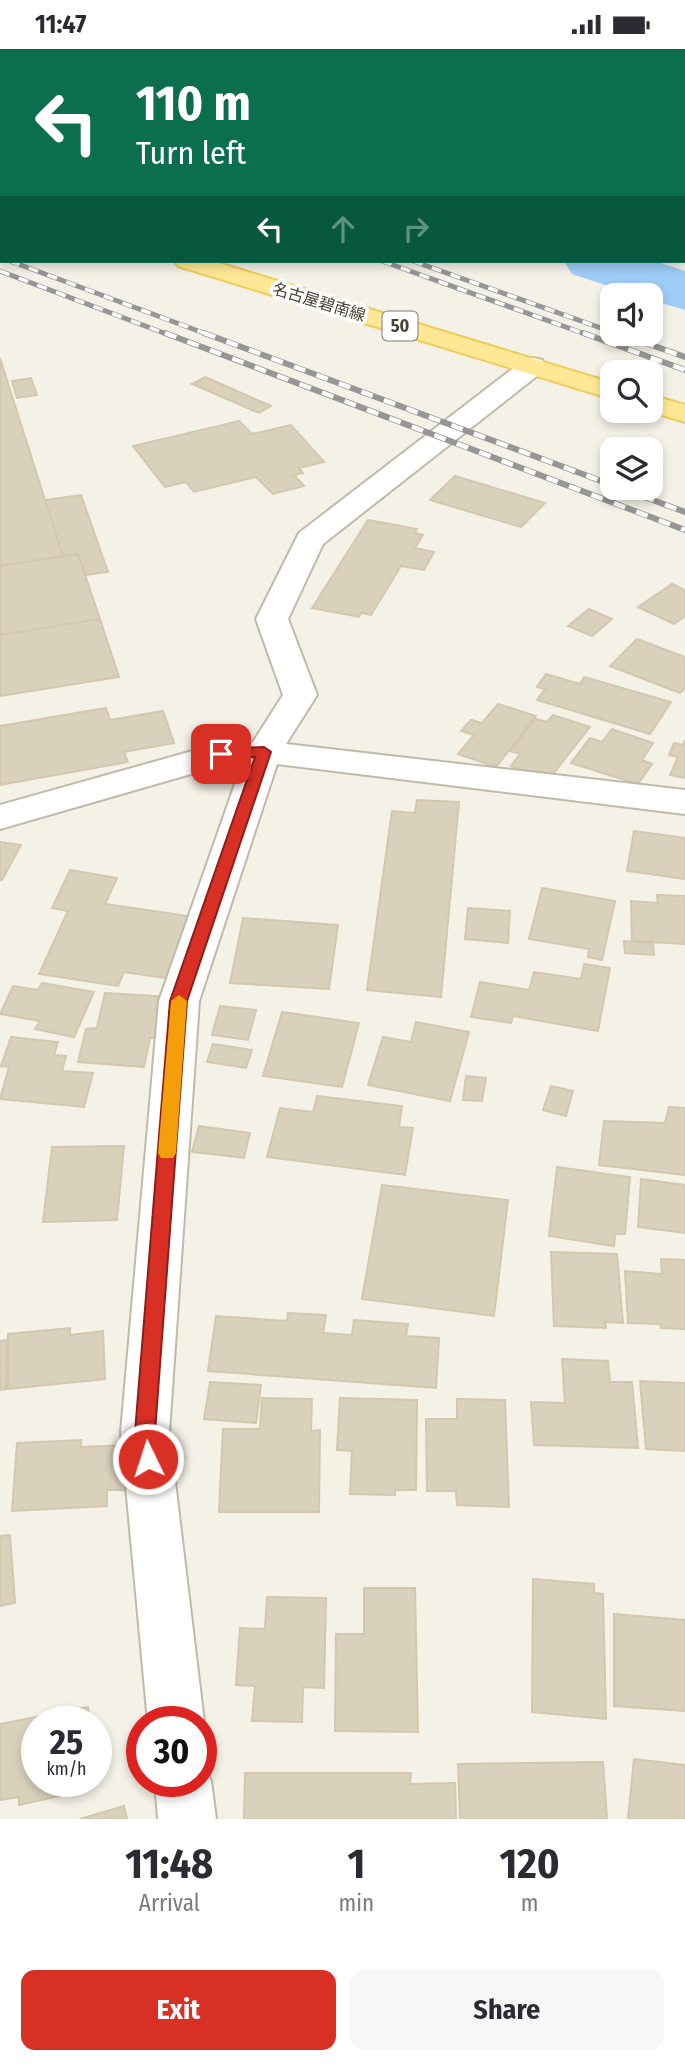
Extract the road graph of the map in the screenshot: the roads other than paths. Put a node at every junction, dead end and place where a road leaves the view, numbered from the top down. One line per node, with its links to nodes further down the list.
1 (194, 263): 2 (main road, 名古屋碧南線 / 50)
2 (533, 366): 3 (main road, 名古屋碧南線 / 50); 6 (street)
3 (600, 387)
4 (663, 407): 5 (main road)
5 (685, 414)
6 (264, 752): 7 (street); 8 (street); 9 (street)
7 (685, 802)
8 (0, 817)
9 (174, 1706)
10 (185, 1797): 11 (street)
11 (187, 1819)

